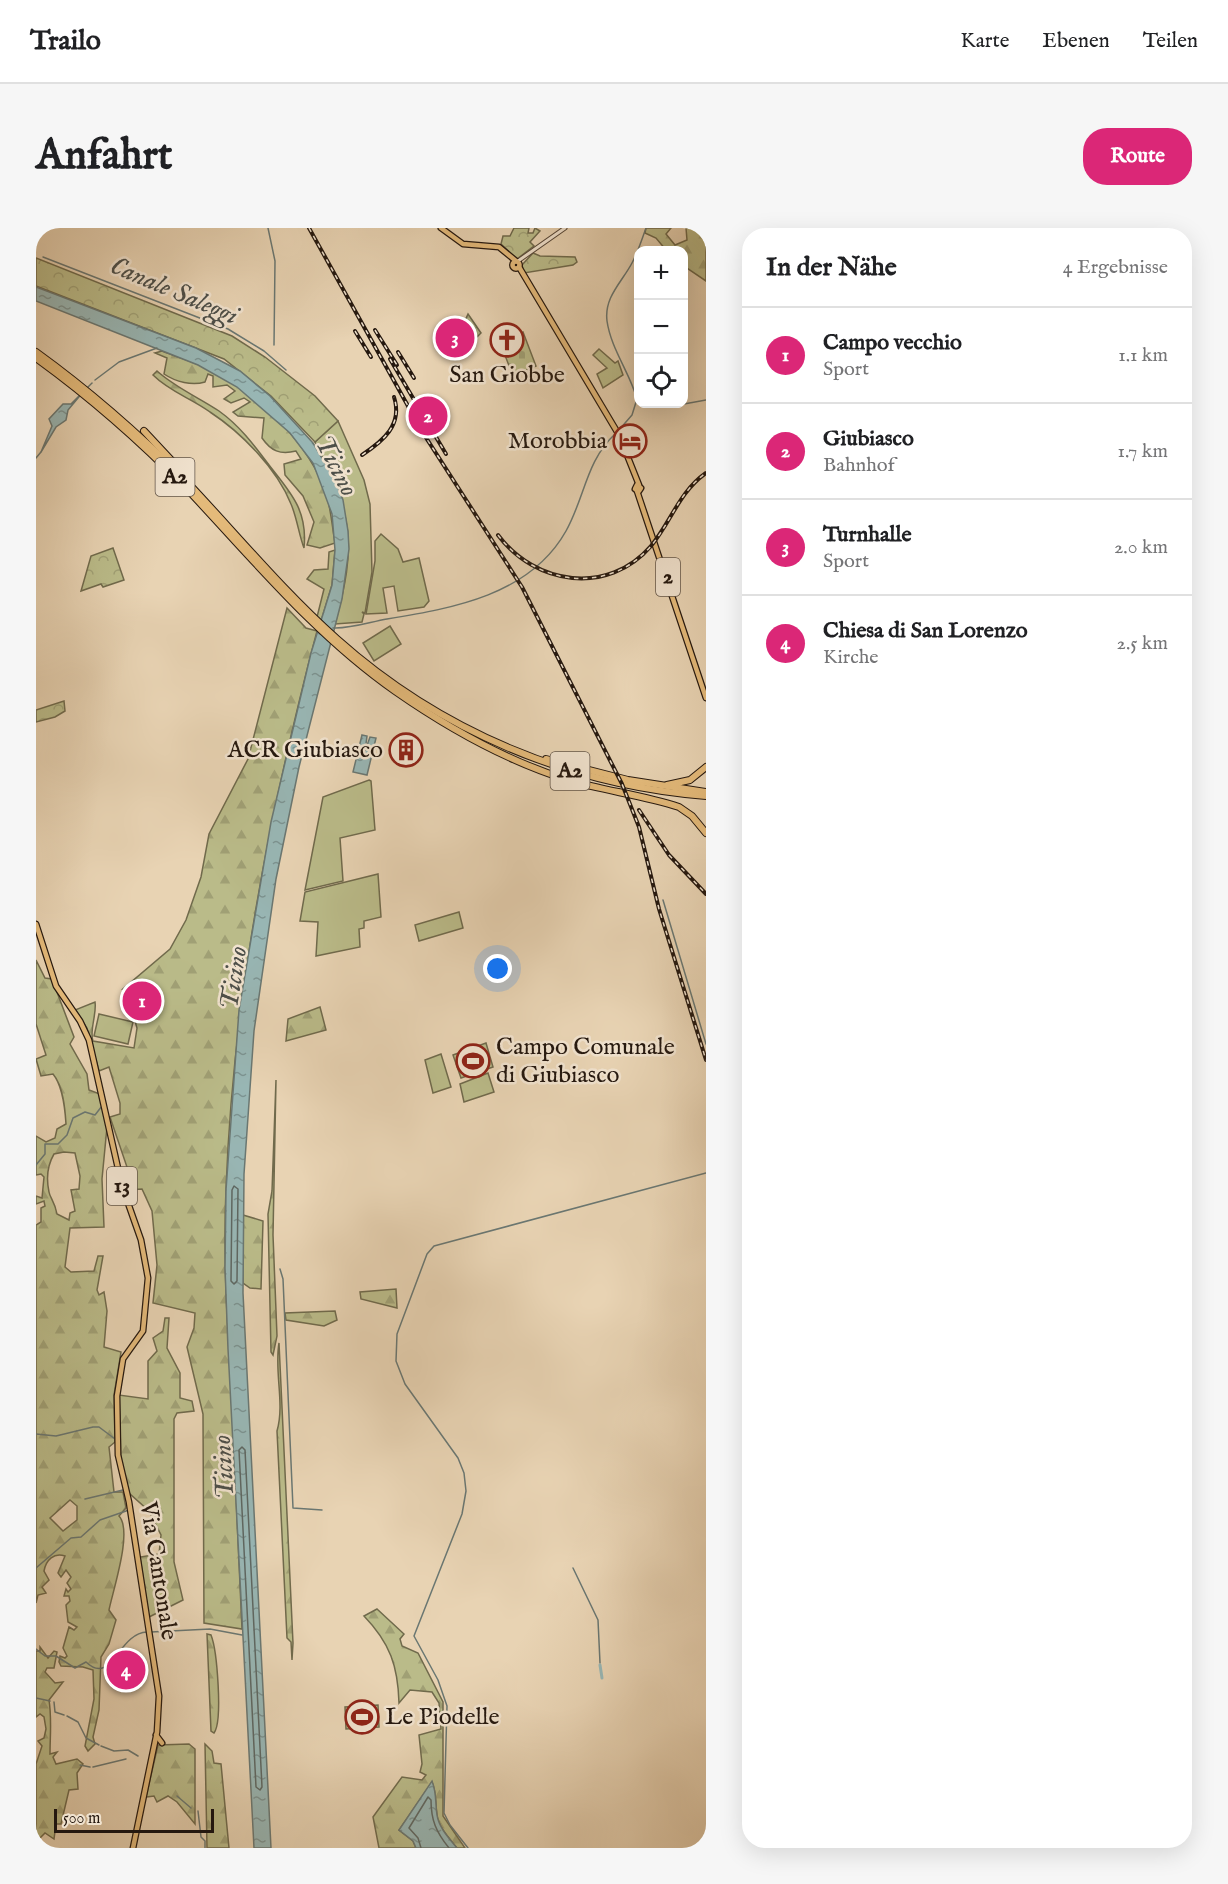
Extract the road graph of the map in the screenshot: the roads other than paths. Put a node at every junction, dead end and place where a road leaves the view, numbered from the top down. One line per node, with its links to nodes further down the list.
1 (441, 228): 3 (main road, 2)
2 (565, 228): 3 (street)
3 (517, 264): 13 (main road, 2)
4 (36, 351): 6 (highway, A2); 7 (highway, A2)
5 (36, 358): 7 (highway, A2)
6 (76, 378)
7 (81, 389): 8 (highway, A2)
8 (90, 397): 10 (highway, A2); 11 (highway, A2)
9 (144, 431): 10 (highway, A2)
10 (220, 518): 11 (highway, A2)
11 (256, 561): 12 (highway, A2)
12 (364, 665): 16 (highway, A2); 17 (highway, A2)
13 (697, 665): 14 (main road, 2); 15 (main road, 2)
14 (706, 690)
15 (706, 698)
16 (443, 716): 19 (highway, A2); 21 (highway, A2)
17 (453, 727): 21 (highway, A2); 22 (highway, A2)
18 (706, 767): 19 (highway, A2)
19 (643, 783): 20 (highway, A2)
20 (706, 792)
21 (706, 798)
22 (706, 833)
23 (36, 924): 24 (main road, Via Cantonale / 13)
24 (156, 1735): 25 (main road); 26 (main road, Via Cantonale / 13)
25 (162, 1743)
26 (133, 1848)

